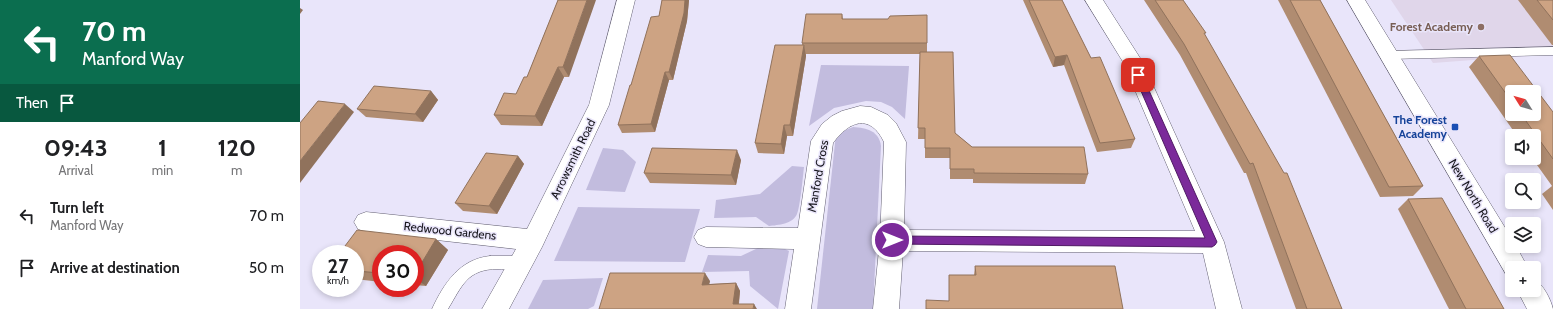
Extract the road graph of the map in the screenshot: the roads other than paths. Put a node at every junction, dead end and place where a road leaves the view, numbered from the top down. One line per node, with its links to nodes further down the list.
1 (626, 0): 9 (street, Arrowsmith Road)
2 (1094, 0): 11 (street)
3 (1356, 0): 5 (street, New North Road)
4 (1553, 51): 5 (lane)
5 (1390, 55): 12 (street, New North Road)
6 (366, 222): 9 (street, Redwood Gardens)
7 (706, 237): 8 (street)
8 (808, 239): 10 (street, Manford Cross); 17 (street, Manford Cross)
9 (534, 240): 13 (street, Arrowsmith Road)
10 (892, 240): 11 (street); 18 (street, Manford Cross)
11 (1212, 242): 19 (street)
12 (1512, 261)
13 (520, 263): 15 (lane); 16 (street, Arrowsmith Road)
14 (1534, 297): 20 (street)
15 (440, 309)
16 (496, 309)
17 (798, 309)
18 (886, 309)
19 (1229, 309)
20 (1541, 309)

